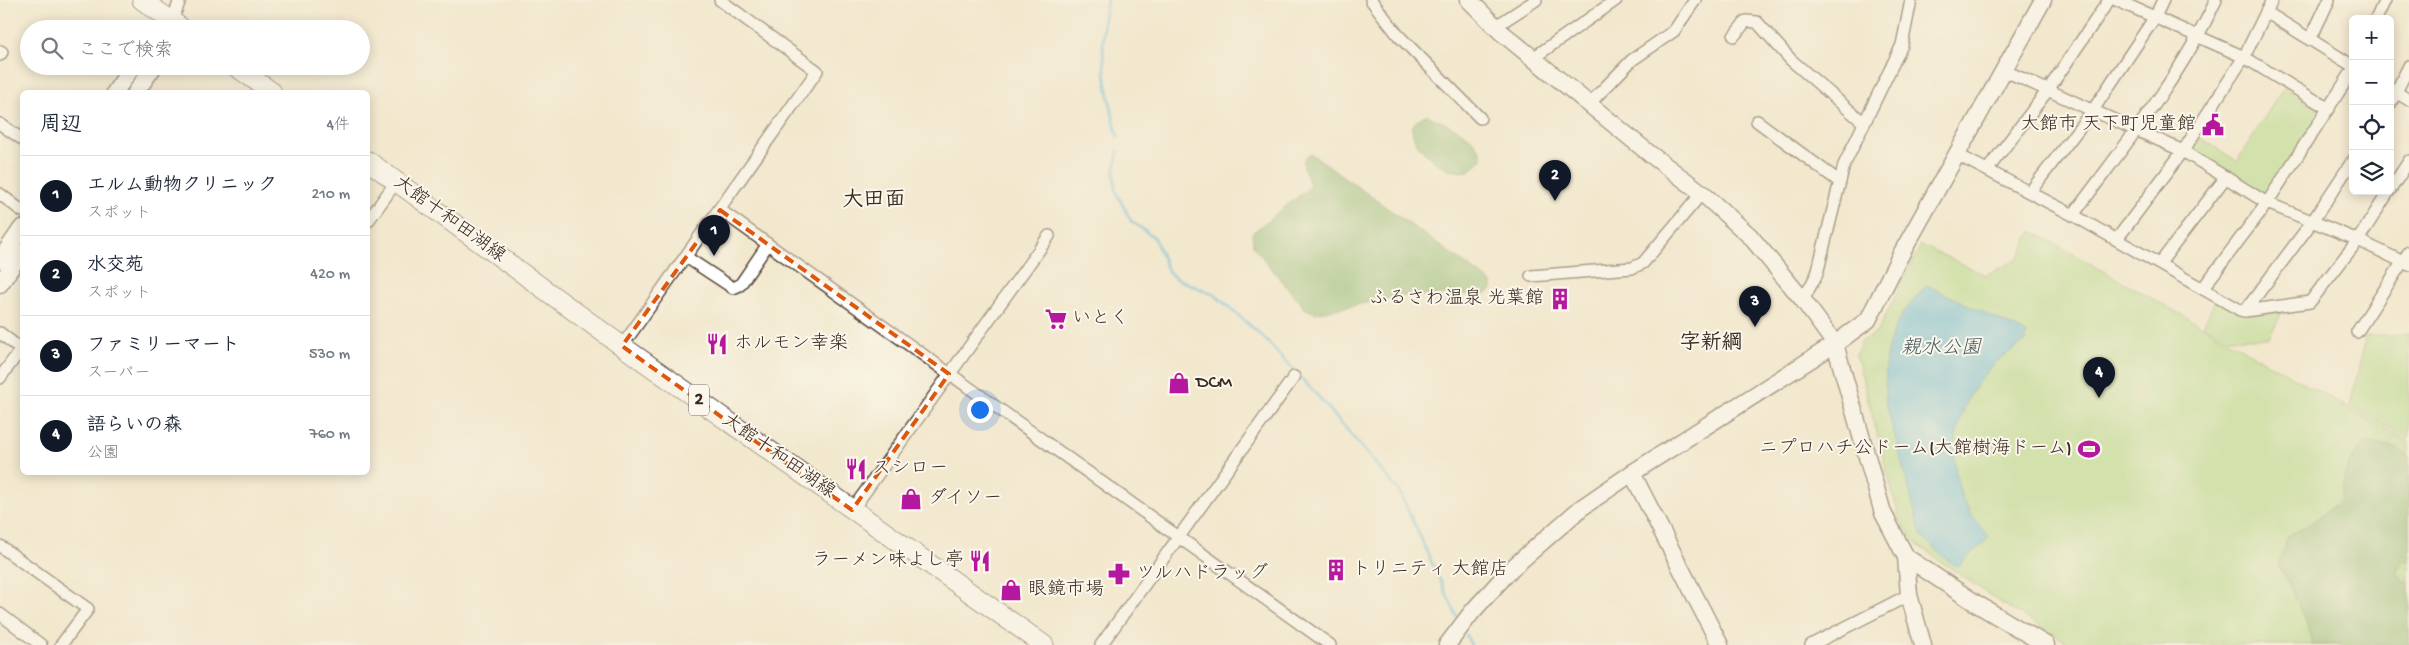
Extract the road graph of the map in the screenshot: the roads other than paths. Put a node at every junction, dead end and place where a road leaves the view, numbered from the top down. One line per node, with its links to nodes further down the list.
1 (142, 0): 21 (main road)
2 (180, 0): 22 (street)
3 (720, 0): 69 (street)
4 (1371, 0): 47 (street)
5 (1469, 0): 23 (street)
6 (1536, 0): 23 (street)
7 (1616, 0): 30 (street)
8 (1695, 0): 44 (street)
9 (1911, 0): 49 (street)
10 (2043, 0): 33 (street)
11 (2109, 0): 41 (street)
12 (2116, 0): 20 (street)
13 (2163, 0): 20 (street)
14 (2216, 0): 25 (street)
15 (2272, 0): 18 (street)
16 (2329, 0): 26 (street)
17 (2385, 0): 19 (street)
18 (2266, 12): 26 (street); 29 (street)
19 (2378, 15)
20 (2155, 17): 25 (street); 46 (street)
21 (164, 20)
22 (174, 20)
23 (1496, 26): 30 (street)
24 (1734, 36): 49 (street)
25 (2199, 37): 29 (street); 51 (street)
26 (2310, 40): 31 (street)
27 (0, 50): 28 (street)
28 (0, 54)
29 (2244, 57): 45 (street); 53 (street)
30 (1533, 58): 44 (street)
31 (2349, 64)
32 (2409, 66): 42 (street)
33 (2003, 70): 41 (street); 54 (street)
34 (127, 75): 38 (street)
35 (148, 75): 39 (street)
36 (248, 75): 40 (main road)
37 (2349, 76): 45 (street)
38 (116, 90)
39 (137, 90)
40 (269, 90)
41 (2048, 90): 46 (street); 58 (street)
42 (2394, 91): 43 (street)
43 (2409, 100)
44 (1590, 103): 64 (street)
45 (2329, 109): 67 (street)
46 (2093, 110): 51 (street); 63 (street)
47 (1480, 118)
48 (1757, 121): 61 (street)
49 (1863, 122): 61 (street)
50 (0, 124): 52 (street)
51 (2136, 130): 53 (street); 70 (street)
52 (20, 139)
53 (2182, 151): 59 (street); 75 (street)
54 (1956, 154): 58 (street); 90 (street)
55 (2409, 161): 62 (street)
56 (370, 162): 60 (main road, 大館十和田湖線 / 2)
57 (2349, 166): 72 (street)
58 (1988, 169): 63 (street)
59 (2226, 177): 67 (street); 82 (street)
60 (396, 182): 71 (street); 91 (main road, 大館十和田湖線 / 2)
61 (1840, 182): 86 (street)
62 (2394, 184)
63 (2030, 192): 70 (street)
64 (1702, 193): 83 (street); 86 (street)
65 (0, 194): 68 (street)
66 (2387, 195): 76 (street)
67 (2267, 203): 72 (street); 85 (street)
68 (20, 209)
69 (720, 210): 77 (street); 79 (street)
70 (2073, 215): 75 (street)
71 (370, 218)
72 (2312, 222): 76 (street); 87 (street)
73 (20, 231): 81 (street)
74 (1049, 236): 94 (street)
75 (2117, 239): 82 (street)
76 (2358, 240): 80 (street); 87 (street)
77 (768, 244): 79 (street); 94 (street)
78 (20, 255): 84 (street)
79 (686, 257): 91 (street)
80 (2407, 259): 88 (street)
81 (0, 260)
82 (2160, 263): 85 (street)
83 (1531, 276)
84 (0, 284)
85 (2203, 288): 87 (street)
86 (1803, 300): 90 (street)
87 (2245, 311)
88 (2357, 332)
89 (0, 333): 92 (street)
90 (1836, 344): 97 (street); 101 (street)
91 (622, 346): 98 (main road, 大館十和田湖線 / 2)
92 (20, 348)
93 (20, 352): 96 (street)
94 (949, 374): 98 (street); 99 (street)
95 (1294, 377): 99 (street)
96 (0, 378)
97 (1632, 473): 109 (street); 110 (street)
98 (852, 510): 106 (main road, 大館十和田湖線 / 2)
99 (1178, 538): 107 (street); 108 (street)
100 (0, 546): 105 (street)
101 (1906, 557): 102 (street); 113 (street)
102 (1909, 595): 111 (street); 112 (street)
103 (0, 614): 104 (street)
104 (41, 645)
105 (61, 645)
106 (1044, 645)
107 (1101, 645)
108 (1330, 645)
109 (1447, 645)
110 (1720, 645)
111 (1811, 645)
112 (1923, 645)
113 (2046, 645)

